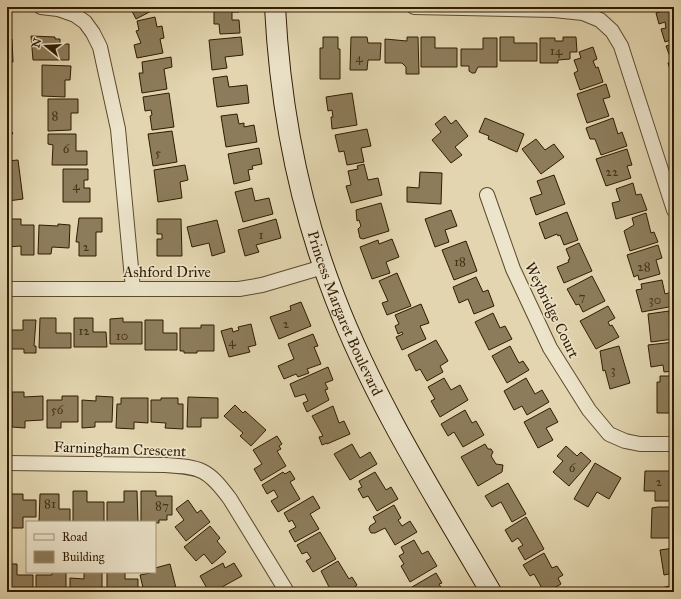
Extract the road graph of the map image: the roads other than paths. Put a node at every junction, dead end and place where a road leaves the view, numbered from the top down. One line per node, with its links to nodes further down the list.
1 (42, 7): 8 (street)
2 (275, 7): 6 (street, Princess Margaret Boulevard)
3 (414, 7): 5 (street)
4 (487, 195): 9 (street, Weybridge Court)
5 (674, 210)
6 (324, 267): 8 (street, Ashford Drive); 12 (street, Princess Margaret Boulevard)
7 (7, 289): 8 (street, Ashford Drive)
8 (133, 289)
9 (674, 444)
10 (7, 463): 11 (street, Farningham Crescent)
11 (286, 592)
12 (491, 592)

